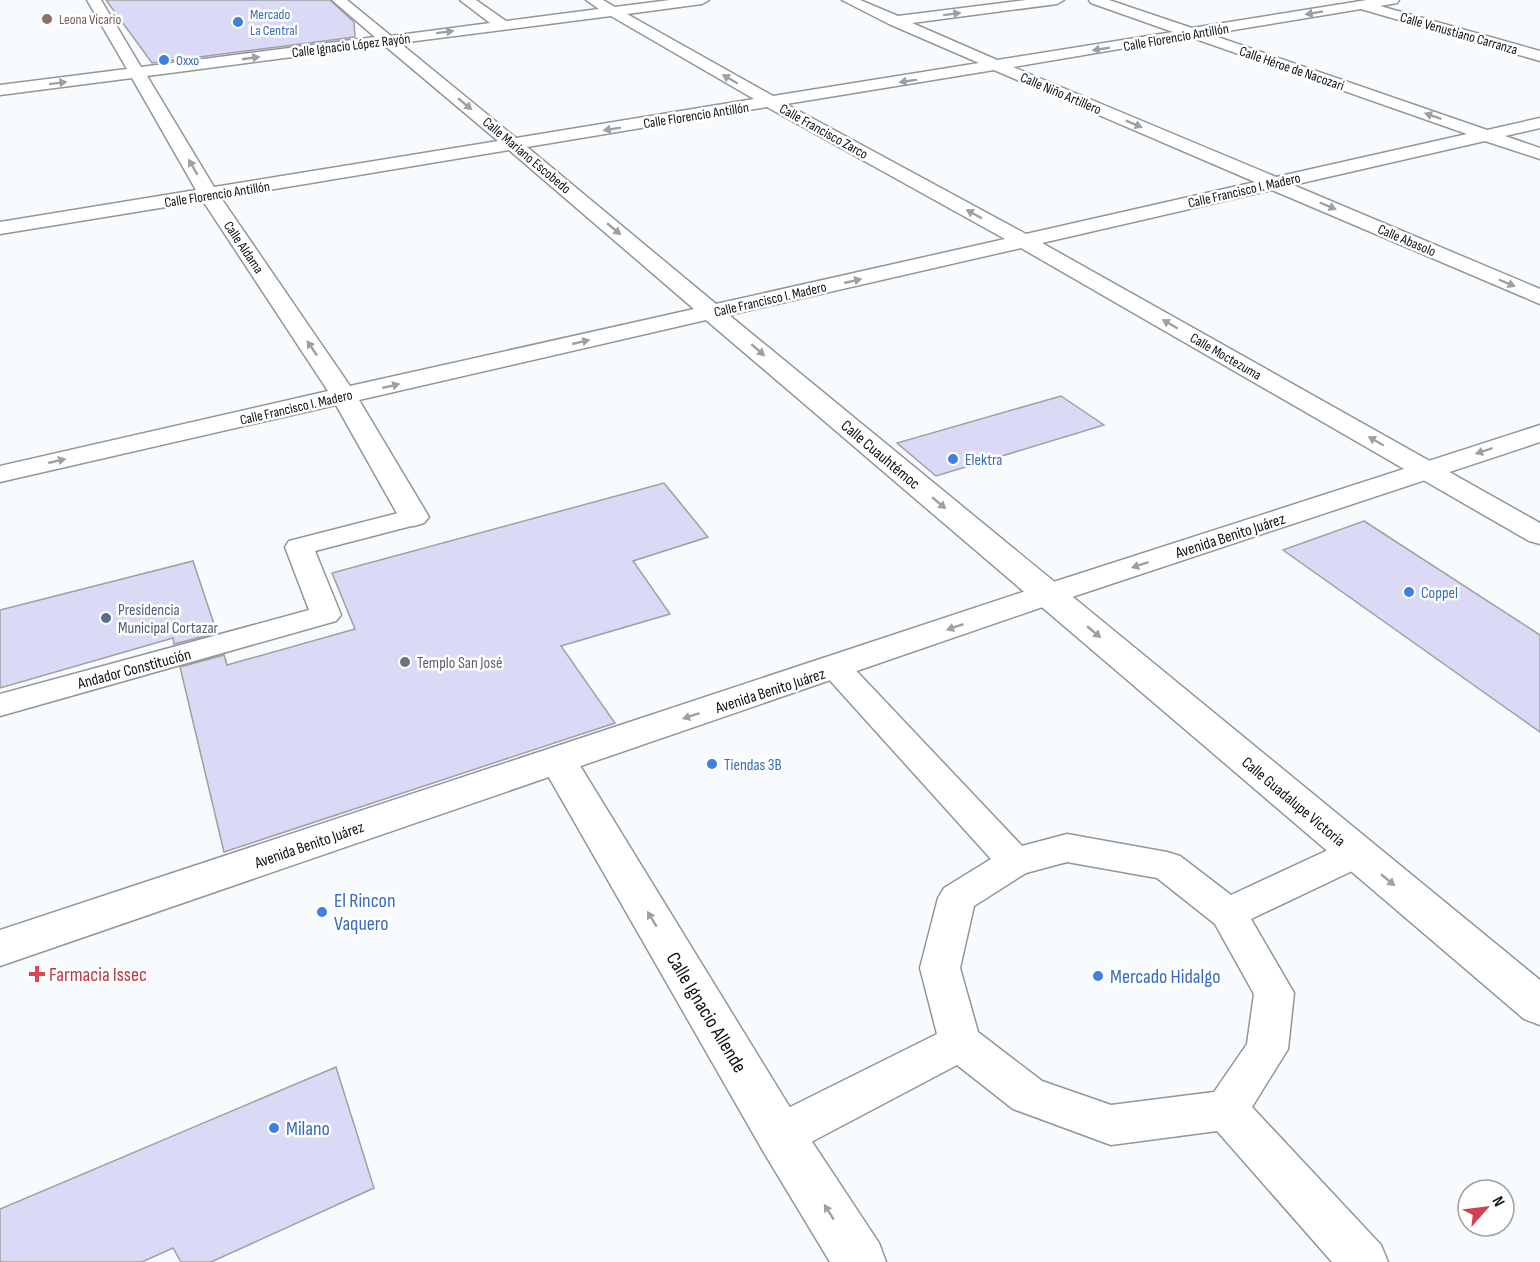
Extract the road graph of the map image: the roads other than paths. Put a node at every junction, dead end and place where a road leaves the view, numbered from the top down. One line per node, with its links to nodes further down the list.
1 (94, 0): 21 (street, Calle Aldama)
2 (339, 0): 17 (street, Calle Mariano Escobedo)
3 (467, 0): 14 (street)
4 (593, 0): 12 (street, Calle Francisco Zarco)
5 (702, 0): 12 (street, Calle Ignacio López Rayón)
6 (849, 0): 13 (street, Calle Niño Artillero)
7 (1057, 0): 13 (street, one-way to 7)
8 (1096, 0): 15 (street, Calle Héroe de Nacozari)
9 (1343, 0): 11 (street, Calle Venustiano Carranza)
10 (1392, 0): 11 (street, Calle Florencio Antillón)
11 (1360, 5): 15 (street, Calle Florencio Antillón, one-way to 15); 18 (street, Calle Venustiano Carranza)
12 (612, 11): 14 (street, Calle Ignacio López Rayón); 23 (street, Calle Francisco Zarco, one-way to 12)
13 (894, 21): 20 (street, Calle Niño Artillero)
14 (502, 25): 17 (street, Calle Ignacio López Rayón, one-way to 14)
15 (1194, 34): 20 (street, Calle Florencio Antillón, one-way to 20); 25 (street, Calle Héroe de Nacozari, one-way to 15)
16 (1521, 37): 18 (street)
17 (388, 39): 21 (street, Calle Ignacio López Rayón, one-way to 17); 26 (street, Calle Mariano Escobedo, one-way to 26)
18 (1492, 42): 19 (street, Calle Venustiano Carranza)
19 (1540, 56)
20 (998, 66): 23 (street, Calle Florencio Antillón, one-way to 23); 28 (street, Calle Niño Artillero, one-way to 28)
21 (138, 73): 22 (street, Calle Ignacio López Rayón, one-way to 21); 29 (street, Calle Aldama, one-way to 21)
22 (0, 90)
23 (772, 103): 26 (street, Calle Florencio Antillón, one-way to 26); 31 (street, Calle Francisco Zarco, one-way to 23)
24 (1540, 123): 25 (street, Calle Francisco I. Madero)
25 (1488, 136): 27 (street, Calle Héroe de Nacozari); 28 (street, Calle Francisco I. Madero)
26 (514, 145): 29 (street, Calle Florencio Antillón); 33 (street, Calle Mariano Escobedo, one-way to 33)
27 (1540, 154)
28 (1274, 183): 31 (street, Calle Francisco I. Madero); 32 (street, Calle Abasolo, one-way to 32)
29 (209, 195): 30 (street, Calle Florencio Antillón); 34 (street, Calle Aldama, one-way to 29)
30 (0, 228)
31 (1026, 242): 33 (street, Calle Francisco I. Madero, one-way to 31); 36 (street, Calle Moctezuma, one-way to 31)
32 (1540, 297)
33 (714, 312): 34 (street, Calle Francisco I. Madero, one-way to 33); 40 (street, Calle Cuauhtémoc, one-way to 40)
34 (344, 396): 37 (street, Calle Francisco I. Madero, one-way to 34); 38 (street, Calle Aldama)
35 (1540, 433): 36 (street, Avenida Benito Juárez, one-way to 36)
36 (1427, 470): 39 (street, Calle Moctezuma); 40 (street, Avenida Benito Juárez, one-way to 40)
37 (0, 474)
38 (414, 517): 42 (street, Andador Constitución)
39 (1540, 535)
40 (1049, 594): 41 (street, Avenida Benito Juárez, one-way to 41); 44 (street, Calle Guadalupe Victoria, one-way to 44)
41 (836, 668): 43 (street, Avenida Benito Juárez, one-way to 43); 45 (street)
42 (0, 705)
43 (558, 760): 47 (street, Avenida Benito Juárez); 51 (street, Calle Ignacio Allende, one-way to 43)
44 (1356, 853): 46 (street); 48 (street, Calle Guadalupe Victoria, one-way to 48)
45 (1015, 862): 46 (street); 49 (street)
46 (1228, 913): 50 (street)
47 (0, 948)
48 (1540, 1006)
49 (960, 1043): 50 (street); 51 (street)
50 (1226, 1110): 53 (street)
51 (780, 1135): 52 (street, Calle Ignacio Allende, one-way to 51)
52 (860, 1262)
53 (1364, 1262)

